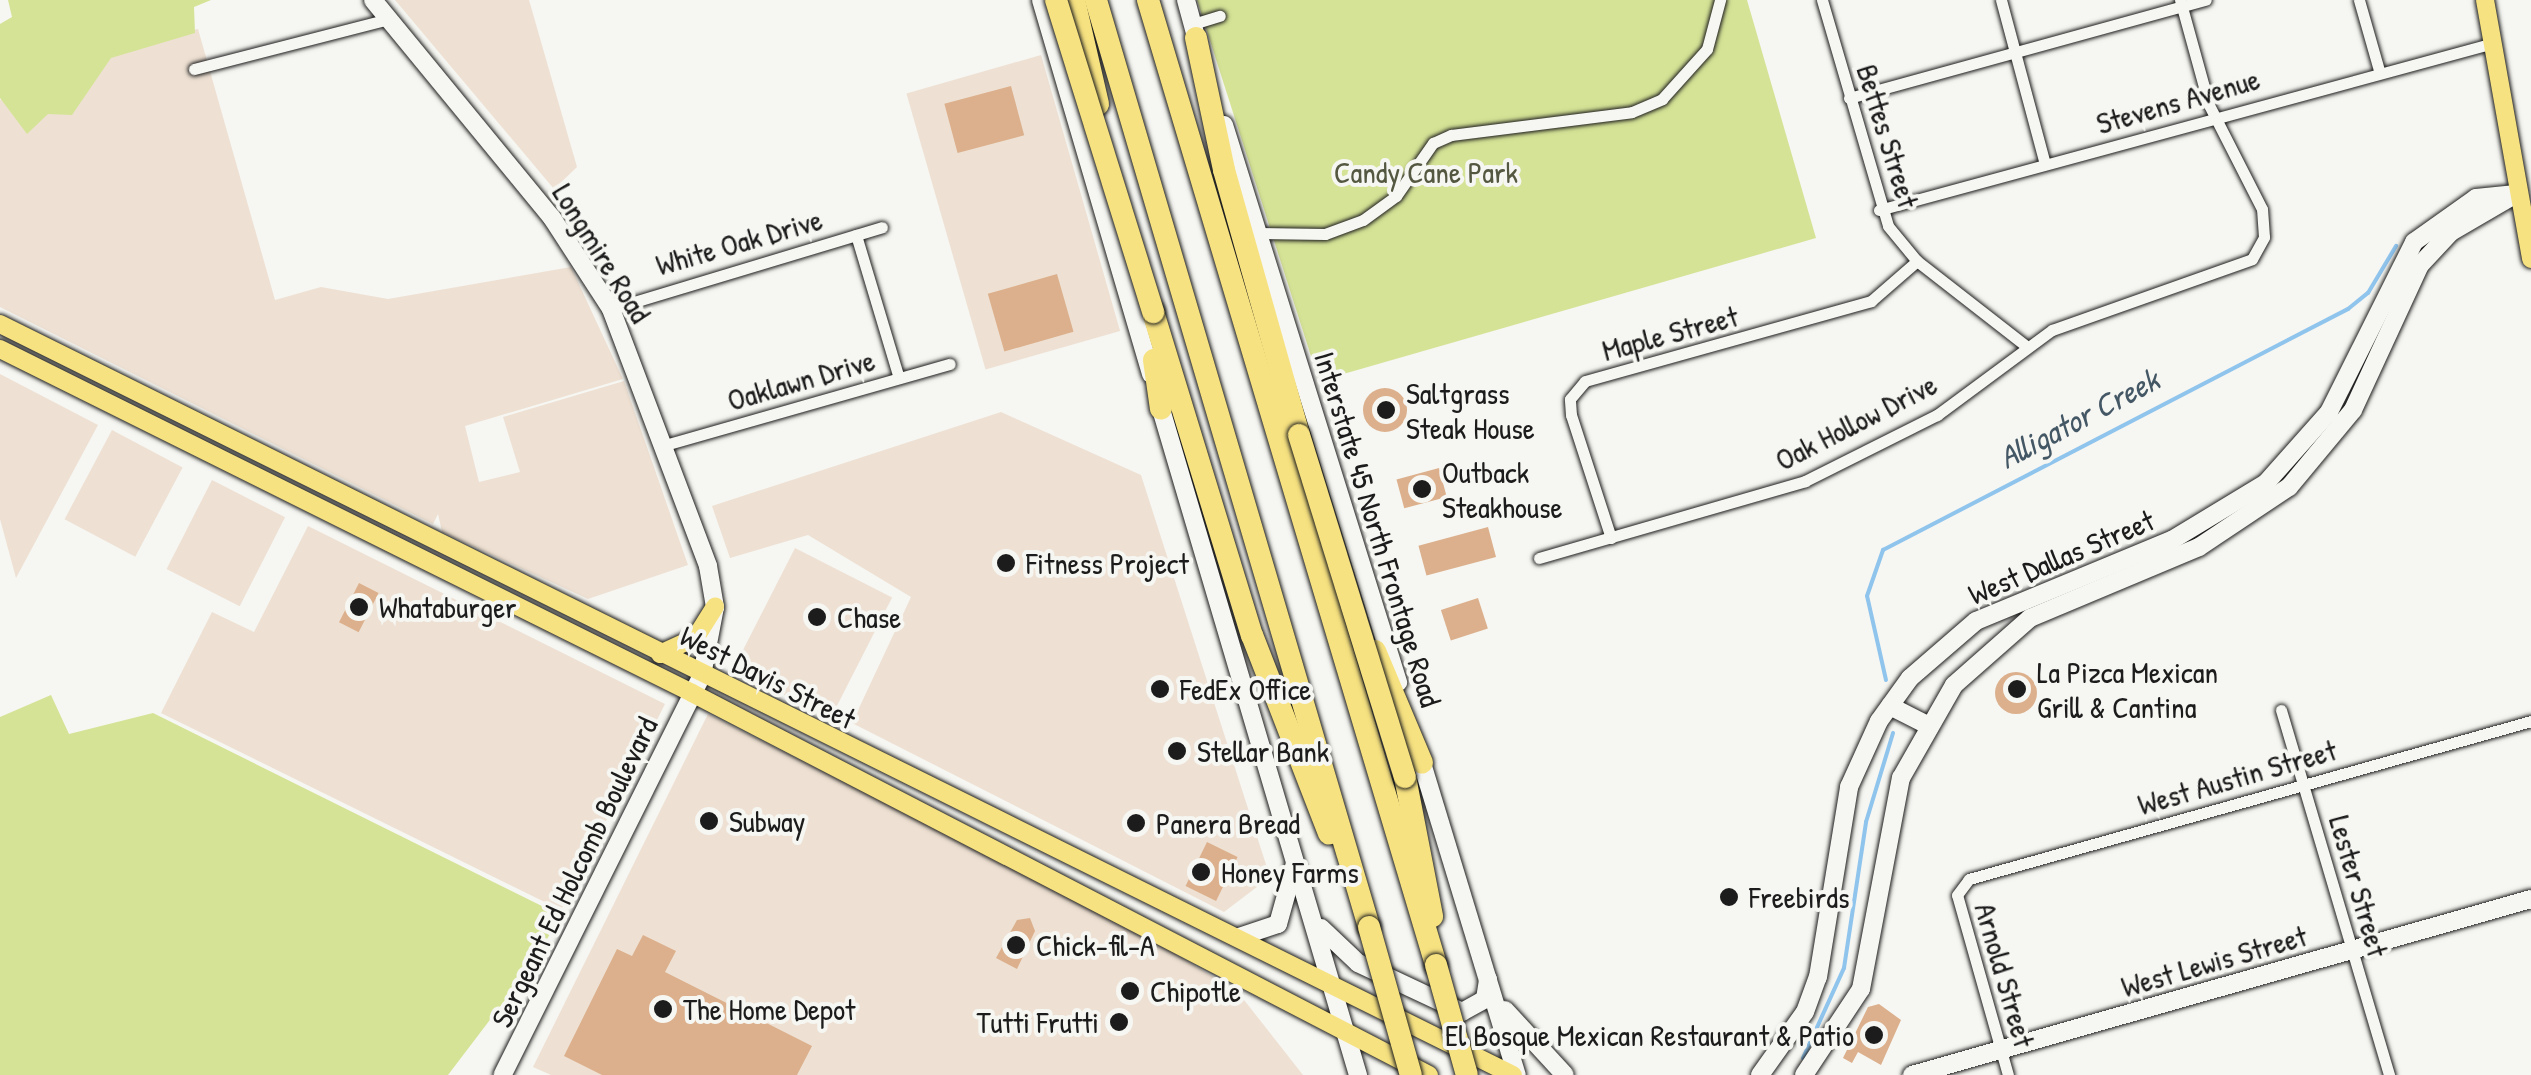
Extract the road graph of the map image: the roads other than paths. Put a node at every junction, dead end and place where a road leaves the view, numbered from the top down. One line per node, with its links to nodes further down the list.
1 (373, 0): 16 (main road, Longmire Road)
2 (1041, 0): 40 (main road)
3 (1056, 0): 62 (highway, bridge)
4 (1074, 0): 40 (highway)
5 (1096, 0): 62 (highway)
6 (1148, 0): 32 (highway)
7 (1186, 0): 17 (main road, Interstate 45 North Frontage Road)
8 (1720, 0): 28 (street)
9 (1822, 0): 22 (street, Bettes Street)
10 (2001, 0): 19 (street)
11 (2206, 0): 14 (street)
12 (2360, 0): 21 (street)
13 (2485, 0): 18 (main road)
14 (2181, 3): 19 (street); 23 (street)
15 (1220, 16): 17 (street)
16 (389, 19): 20 (street); 33 (main road, Longmire Road)
17 (1194, 31): 28 (main road, Interstate 45 North Frontage Road); 60 (highway, bridge)
18 (2490, 44): 21 (street, Stevens Avenue); 25 (main road)
19 (2015, 54): 22 (street); 24 (street)
20 (194, 69)
21 (2378, 70): 23 (street, Stevens Avenue)
22 (1849, 98): 26 (street, Bettes Street)
23 (2216, 116): 24 (street, Stevens Avenue); 35 (street, Oak Hollow Drive)
24 (2045, 164): 26 (street, Stevens Avenue)
25 (2524, 193): 30 (main road); 38 (main road, West Dallas Street)
26 (1880, 210): 31 (street, Bettes Street)
27 (882, 227): 29 (street, White Oak Drive)
28 (1259, 234): 60 (main road, Interstate 45 North Frontage Road)
29 (856, 235): 33 (street, White Oak Drive); 39 (street)
30 (2531, 258)
31 (1916, 261): 35 (street, Bettes Street); 47 (street, Maple Street)
32 (1230, 277): 60 (highway); 69 (highway)
33 (611, 308): 42 (main road, Longmire Road)
34 (5, 328): 44 (main road, West Davis Street)
35 (2025, 345): 47 (street, Oak Hollow Drive)
36 (0, 349): 43 (main road, West Davis Street)
37 (950, 364): 39 (street, Oaklawn Drive)
38 (2362, 372): 41 (main road, West Dallas Street); 45 (main road, West Dallas Street)
39 (899, 378): 42 (street, Oaklawn Drive)
40 (1162, 409): 63 (main road)
41 (2308, 442): 45 (main road); 46 (main road, West Dallas Street)
42 (665, 445): 50 (main road, Longmire Road)
43 (205, 452): 44 (main road); 55 (main road, West Davis Street)
44 (325, 487): 53 (main road, West Davis Street)
45 (2278, 497): 46 (main road, West Dallas Street)
46 (2244, 510): 49 (main road, West Dallas Street)
47 (1611, 538): 48 (street, Oak Hollow Drive)
48 (1540, 558)
49 (2150, 559): 51 (main road, West Dallas Street); 52 (main road, West Dallas Street)
50 (716, 607): 53 (main road); 54 (main road, Longmire Road)
51 (2000, 608): 52 (main road); 56 (main road, West Dallas Street)
52 (2015, 628): 59 (main road, West Dallas Street)
53 (660, 654): 54 (main road, West Davis Street)
54 (702, 675): 55 (main road, Longmire Road); 67 (main road, West Davis Street)
55 (692, 693): 72 (main road, West Davis Street); 75 (main road, Sergeant Ed Holcomb Boulevard)
56 (1890, 706): 59 (main road); 74 (main road, West Dallas Street)
57 (2281, 710): 61 (street, Lester Street)
58 (2531, 721): 61 (street, West Austin Street)
59 (1925, 724): 83 (main road, West Dallas Street)
60 (1414, 770): 69 (highway); 71 (main road, Interstate 45 North Frontage Road)
61 (2303, 784): 64 (street, West Austin Street); 68 (street, Lester Street)
62 (1347, 854): 77 (highway, bridge)
63 (1296, 858): 66 (main road); 67 (main road)
64 (1960, 888): 73 (street, Arnold Street)
65 (2531, 898): 68 (main road, West Lewis Street)
66 (1314, 920): 70 (main road); 71 (main road)
67 (1239, 936): 70 (main road, West Davis Street)
68 (2352, 951): 73 (main road, West Lewis Street); 86 (street, Lester Street)
69 (1436, 964): 79 (highway, bridge)
70 (1332, 983): 72 (main road); 80 (main road, West Davis Street)
71 (1491, 985): 80 (main road, Interstate 45 North Frontage Road); 81 (main road)
72 (1346, 1032): 76 (main road); 78 (main road, West Davis Street)
73 (2001, 1050): 84 (main road, West Lewis Street); 85 (street, Arnold Street)
74 (1778, 1057): 82 (main road, West Dallas Street); 83 (main road)
75 (503, 1075)
76 (1358, 1075)
77 (1411, 1075)
78 (1430, 1075)
79 (1467, 1075)
80 (1515, 1075)
81 (1565, 1075)
82 (1760, 1075)
83 (1801, 1075)
84 (1912, 1075)
85 (2008, 1075)
86 (2389, 1075)

